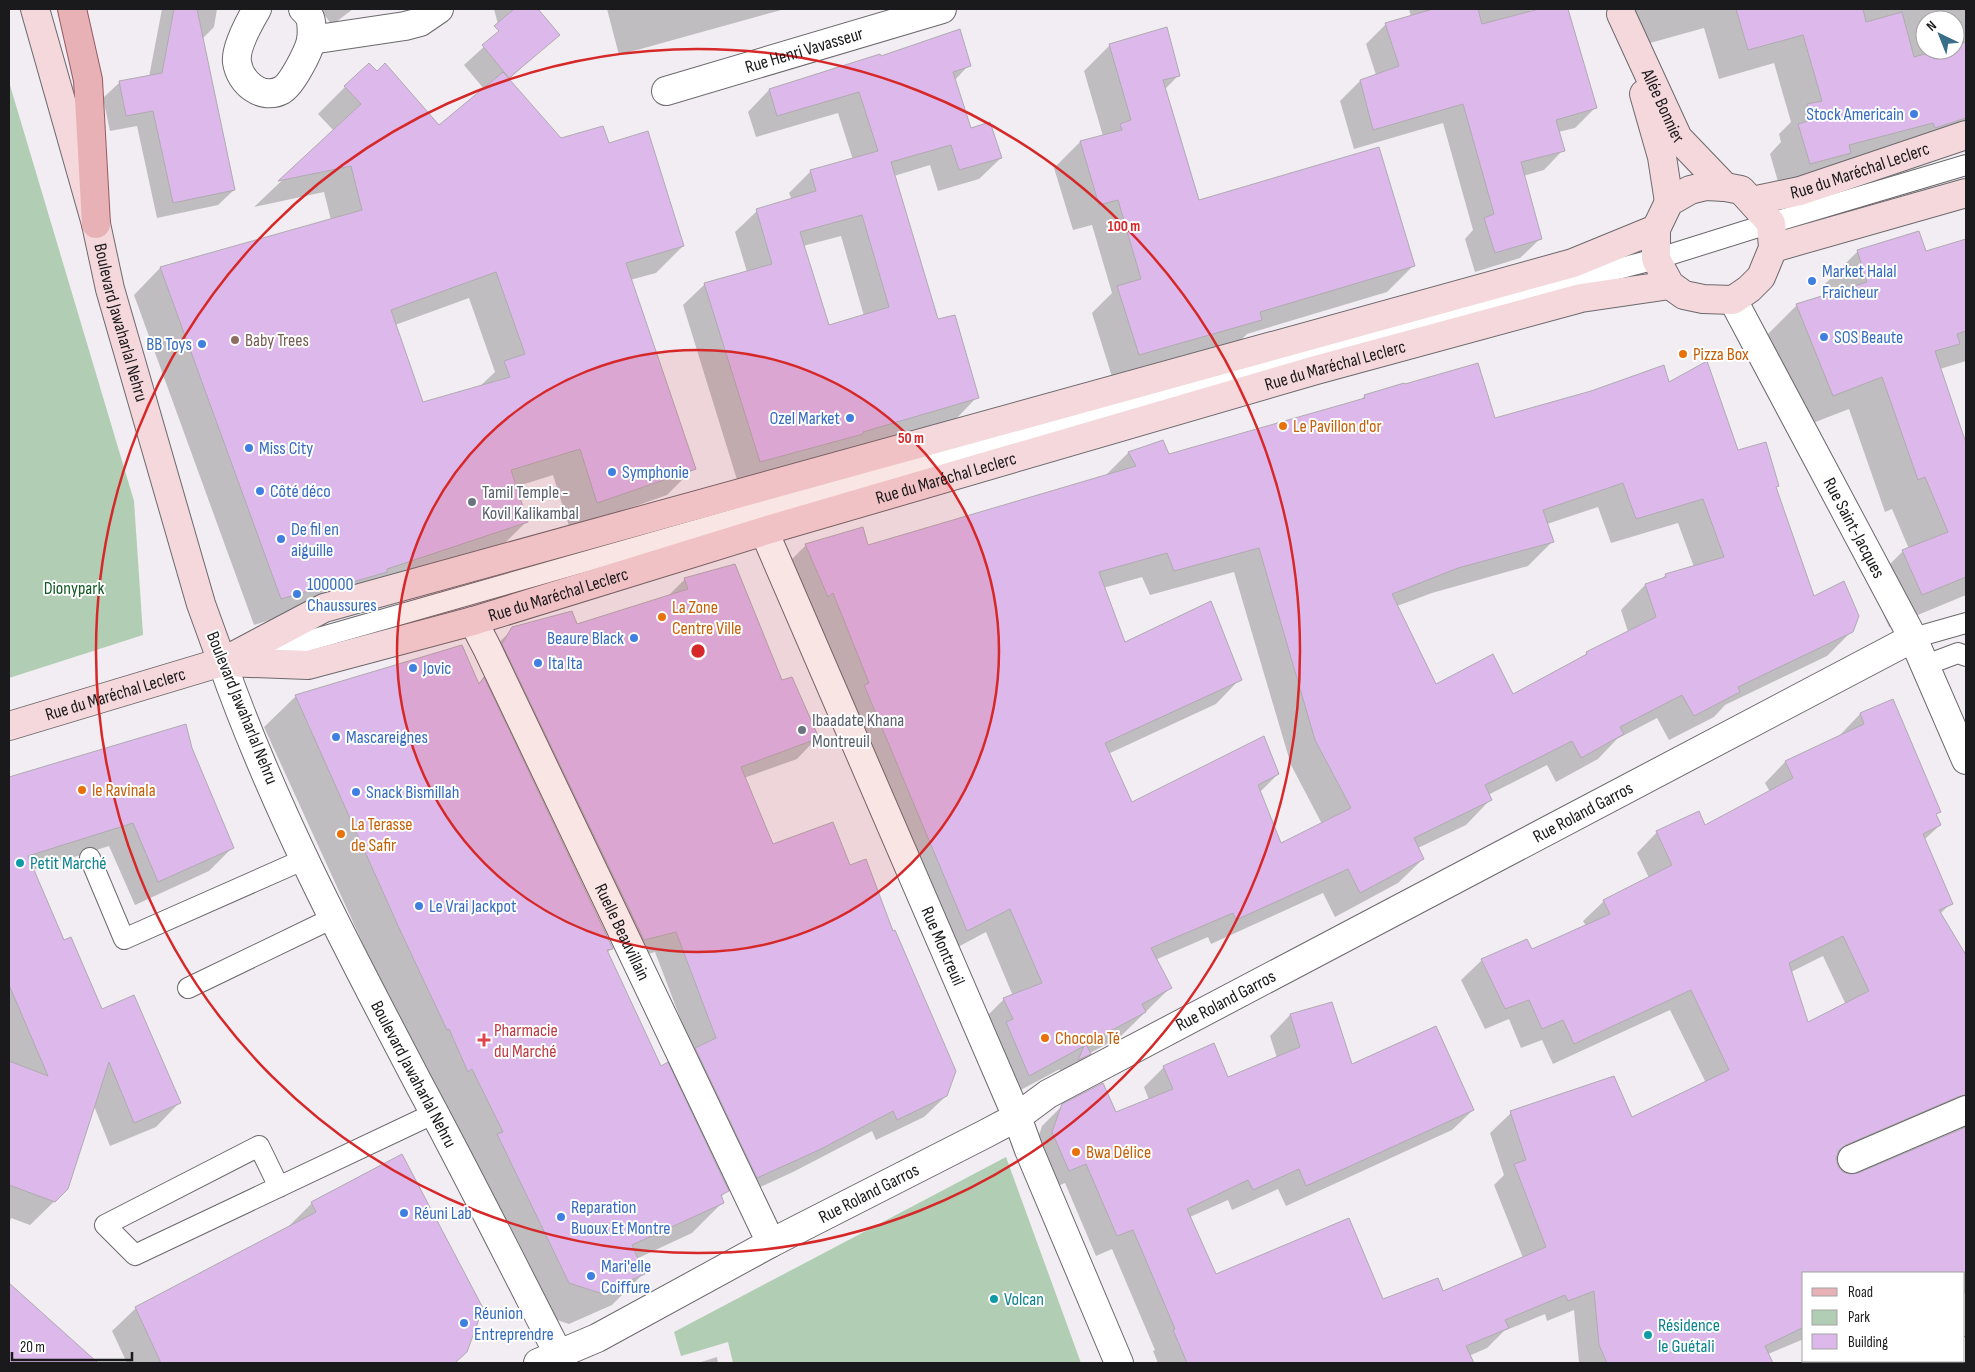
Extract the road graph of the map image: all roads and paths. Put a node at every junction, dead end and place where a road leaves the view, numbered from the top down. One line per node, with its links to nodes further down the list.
1 (36, 9): 16 (street, Boulevard Jawaharlal Nehru)
2 (72, 9): 16 (main road)
3 (257, 9): 8 (street)
4 (303, 9): 8 (street)
5 (439, 9): 8 (street)
6 (942, 9): 9 (street, Rue Henri Vavasseur)
7 (1620, 11): 12 (street, Allée Bonnier); 15 (street, Allée Bonnier)
8 (311, 40)
9 (666, 92)
10 (1966, 135): 14 (street, Rue du Maréchal Leclerc)
11 (1966, 166): 18 (lane, Rue du Maréchal Leclerc)
12 (1725, 186): 14 (street); 15 (street)
13 (1966, 193): 18 (street, Rue du Maréchal Leclerc)
14 (1752, 201): 18 (street)
15 (1669, 202): 17 (street)
16 (96, 224): 27 (street, Boulevard Jawaharlal Nehru)
17 (1656, 229): 19 (street); 27 (street, Rue du Maréchal Leclerc)
18 (1772, 236): 19 (lane, Rue du Maréchal Leclerc); 21 (street)
19 (1656, 259): 20 (street); 27 (lane, Rue du Maréchal Leclerc)
20 (1670, 285): 21 (street); 22 (street, Rue du Maréchal Leclerc)
21 (1733, 300): 25 (street, Rue Saint-Jacques)
22 (764, 531): 23 (street, Rue du Maréchal Leclerc); 37 (street, Rue Montreuil)
23 (473, 621): 27 (street, Rue du Maréchal Leclerc); 40 (street, Ruelle Beauvillain)
24 (1966, 623): 25 (lane)
25 (1914, 638): 28 (street, Rue Saint-Jacques); 37 (street, Rue Roland Garros)
26 (1966, 656): 28 (lane)
27 (222, 662): 29 (street, Rue du Maréchal Leclerc); 32 (street, Boulevard Jawaharlal Nehru)
28 (1926, 664): 30 (street, Rue Saint-Jacques)
29 (9, 726)
30 (1966, 760)
31 (90, 858): 32 (lane)
32 (305, 859): 33 (street, Boulevard Jawaharlal Nehru)
33 (333, 918): 34 (lane); 36 (street, Boulevard Jawaharlal Nehru)
34 (188, 988)
35 (1966, 1110): 38 (street)
36 (434, 1113): 39 (lane); 41 (street, Boulevard Jawaharlal Nehru)
37 (1017, 1117): 40 (street, Rue Roland Garros); 42 (street, Rue Montreuil)
38 (1852, 1159)
39 (279, 1187): 39 (lane)
40 (771, 1243): 41 (street, Rue Roland Garros)
41 (553, 1360)
42 (1119, 1363)

